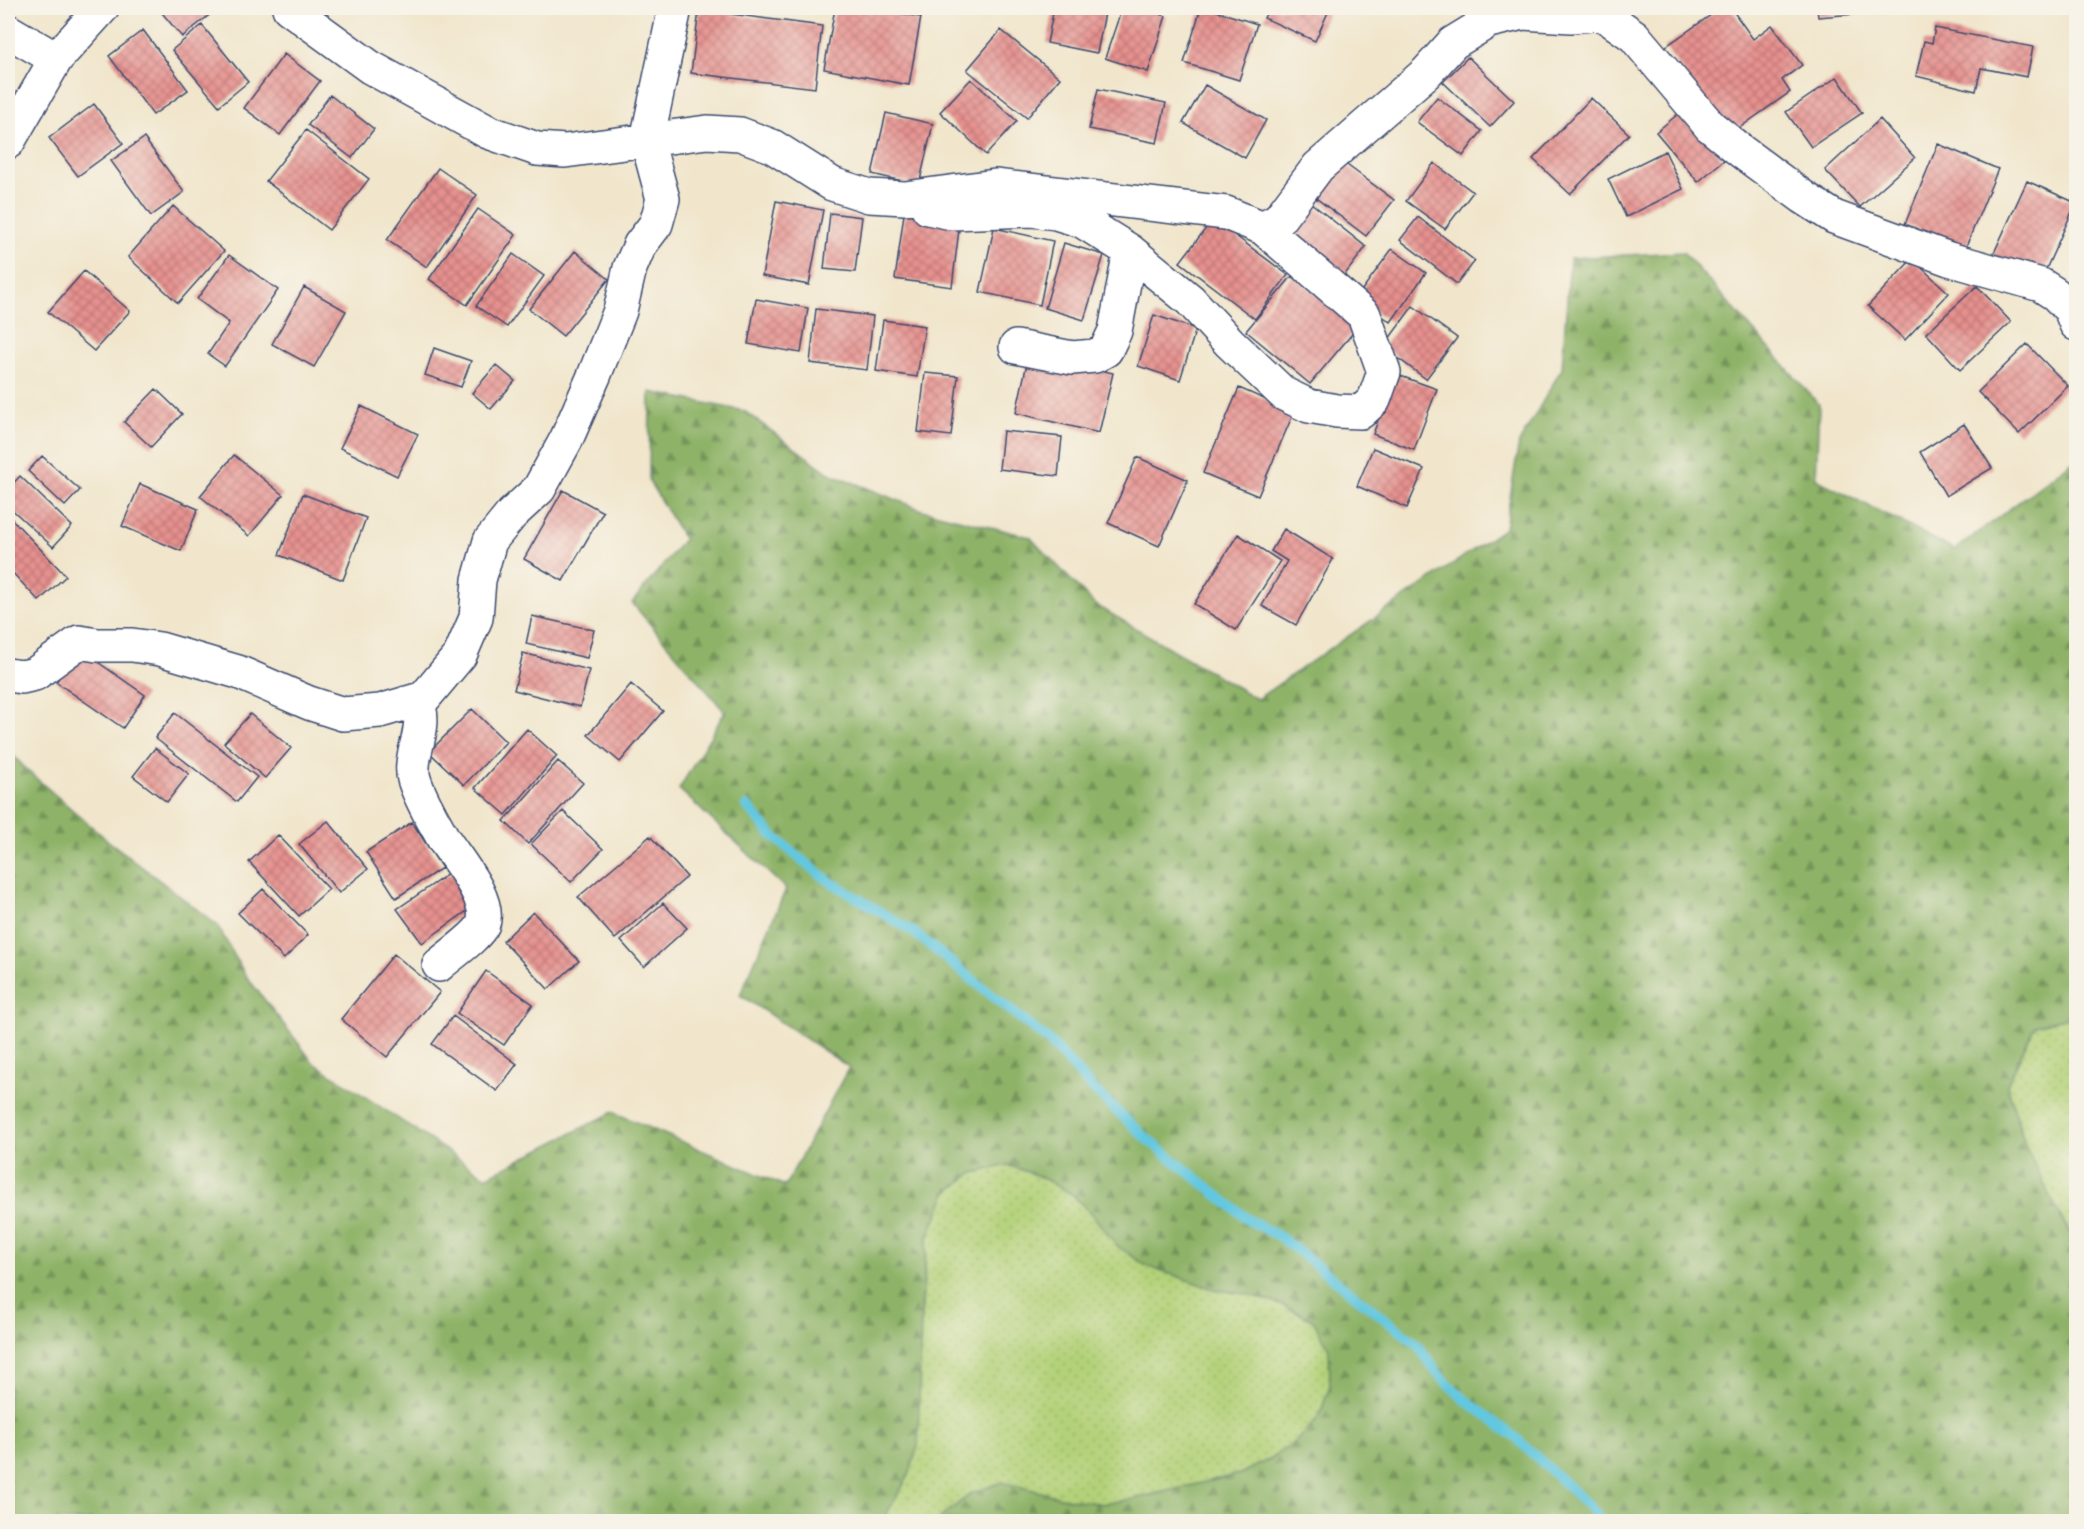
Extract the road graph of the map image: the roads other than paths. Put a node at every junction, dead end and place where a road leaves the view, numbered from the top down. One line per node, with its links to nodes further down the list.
1 (102, 8): 6 (street)
2 (289, 8): 7 (street)
3 (675, 8): 7 (street)
4 (1605, 10): 10 (street); 12 (street)
5 (8, 31): 6 (street)
6 (56, 59): 8 (street)
7 (647, 140): 9 (street); 15 (street)
8 (8, 142)
9 (905, 198): 10 (street); 11 (street)
10 (1263, 228): 11 (street)
11 (1130, 251): 13 (street)
12 (2076, 324)
13 (1016, 347)
14 (8, 675): 15 (street)
15 (406, 703): 16 (street)
16 (439, 965)

